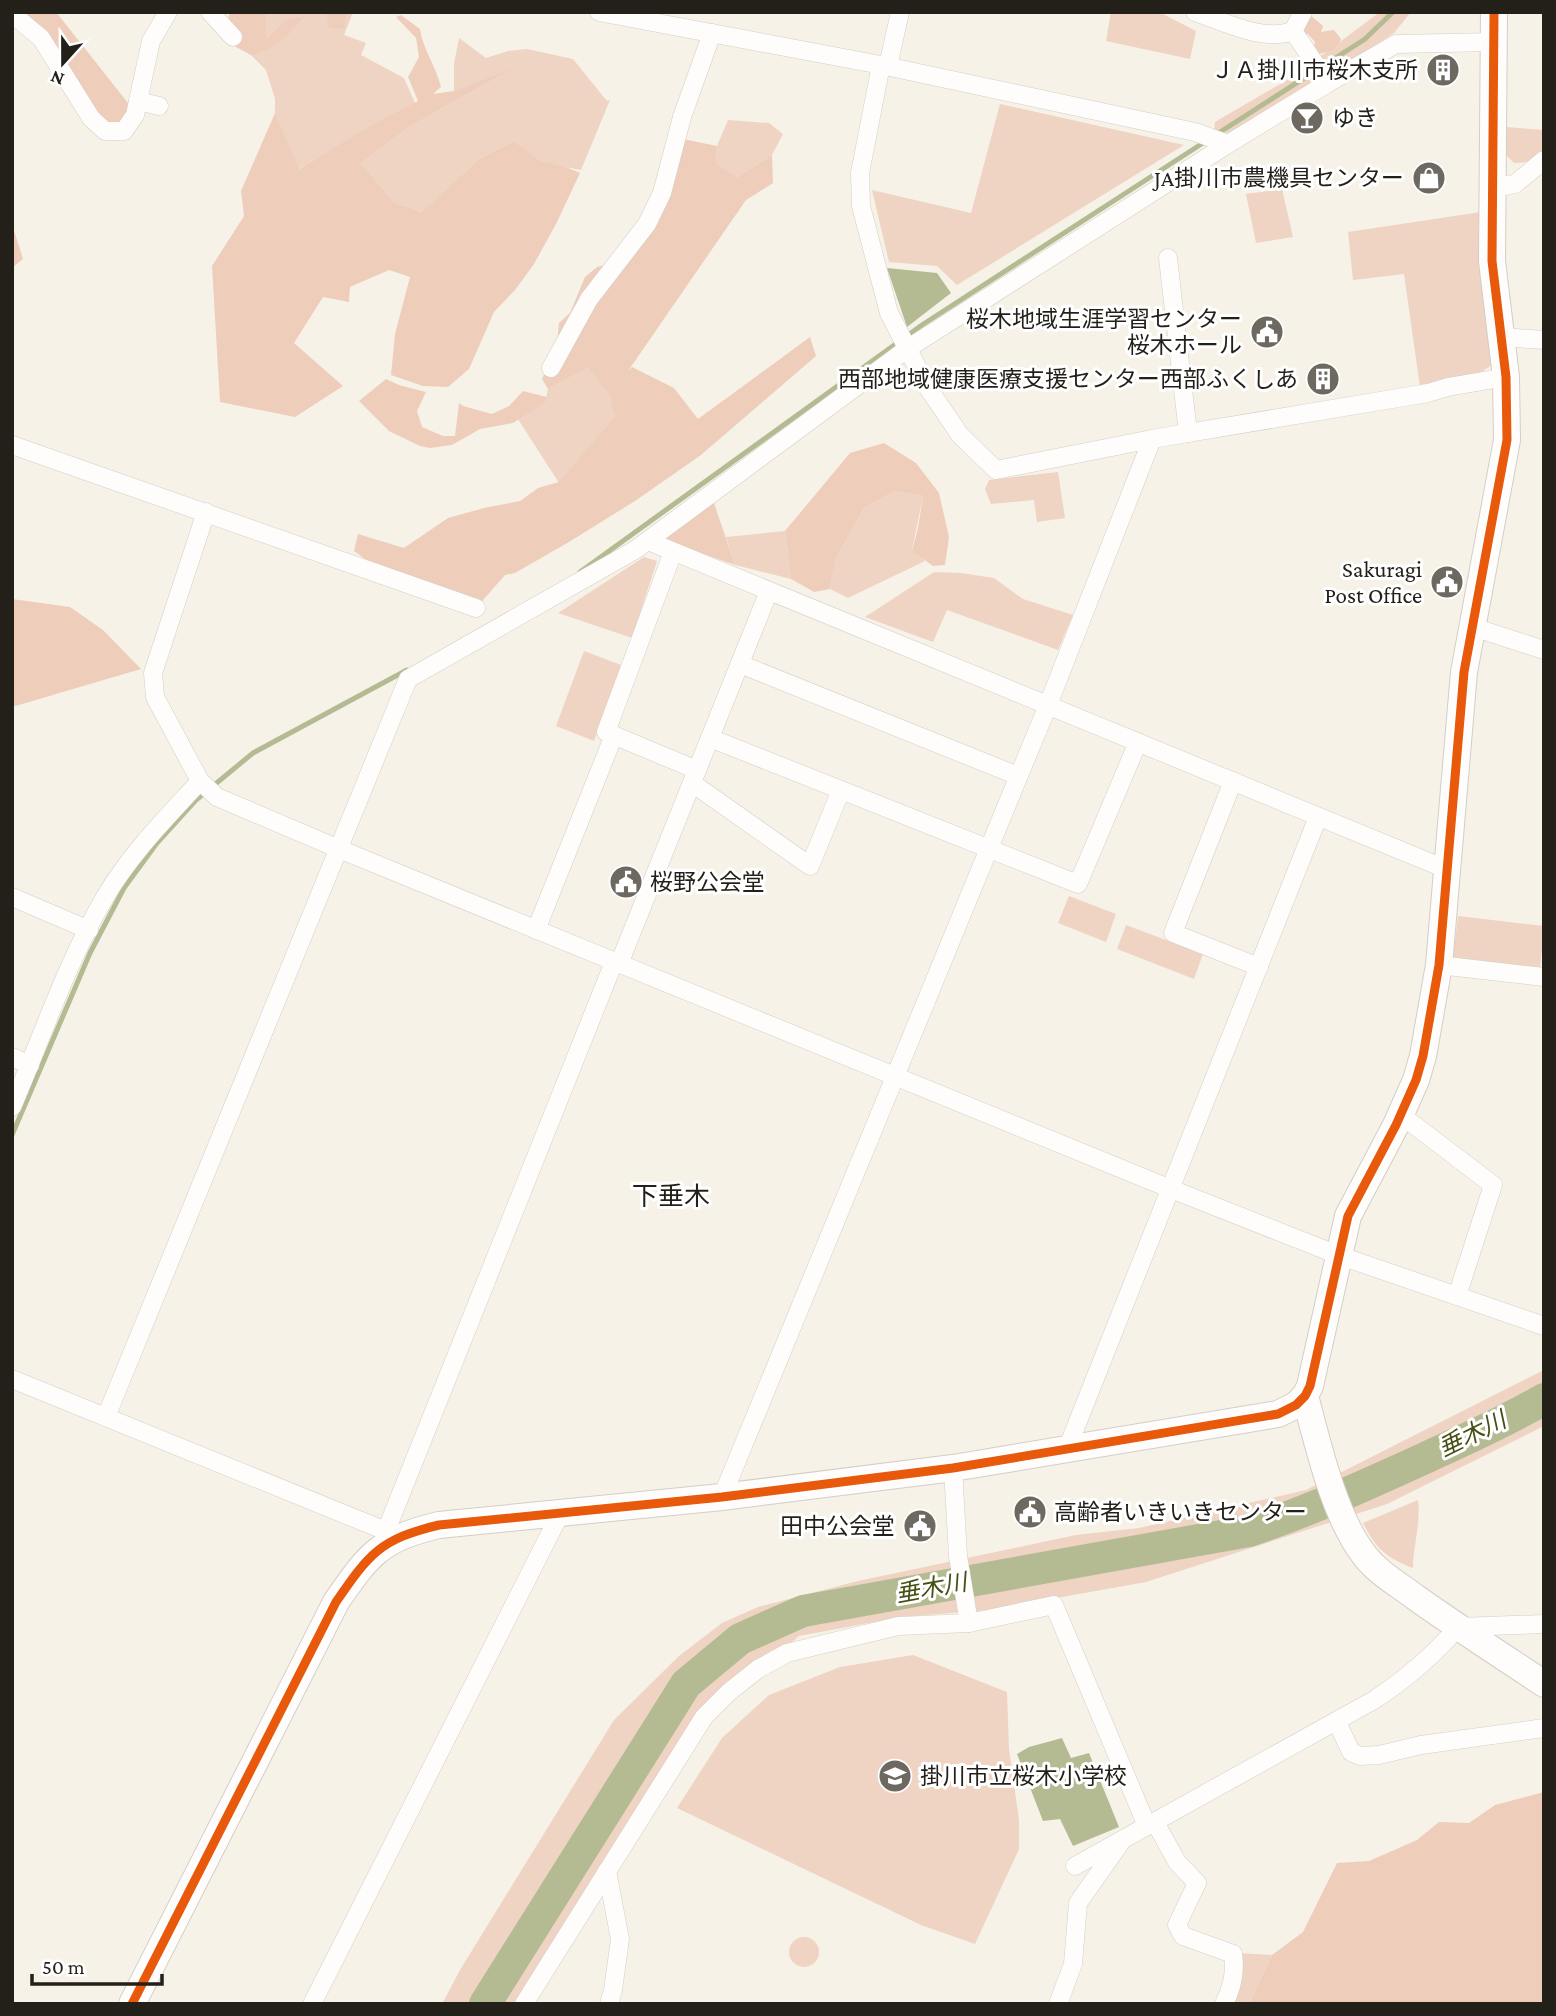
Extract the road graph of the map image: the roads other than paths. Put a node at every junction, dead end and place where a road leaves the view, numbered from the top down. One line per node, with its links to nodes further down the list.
1 (168, 12): 16 (street)
2 (211, 12): 11 (street)
3 (599, 12): 10 (street)
4 (900, 12): 13 (street)
5 (1195, 12): 9 (street)
6 (1304, 12): 9 (street)
7 (1494, 12): 12 (street)
8 (12, 14): 16 (street)
9 (1293, 31): 14 (street)
10 (712, 33): 13 (street); 24 (street)
11 (233, 37)
12 (1494, 42): 14 (street); 19 (street)
13 (884, 66): 17 (street); 23 (street)
14 (1327, 81): 17 (street)
15 (159, 106): 16 (street)
16 (140, 113)
17 (1228, 144): 23 (street)
18 (1544, 160): 19 (street)
19 (1491, 188): 21 (street)
20 (1168, 258): 26 (street)
21 (1501, 337): 22 (street); 25 (street)
22 (1544, 340)
23 (903, 341): 27 (street); 30 (street)
24 (551, 368)
25 (1506, 377): 26 (street); 34 (street)
26 (1188, 433): 27 (street)
27 (1152, 439): 37 (street)
28 (12, 445): 29 (street)
29 (206, 512): 33 (street); 43 (street)
30 (648, 541): 31 (street); 48 (street)
31 (673, 552): 32 (street); 38 (street)
32 (769, 591): 36 (street); 37 (street)
33 (476, 608)
34 (1473, 627): 35 (street); 49 (street)
35 (1544, 649)
36 (740, 664): 39 (street); 42 (street)
37 (1048, 705): 40 (street); 42 (street)
38 (614, 735): 41 (street); 52 (street)
39 (710, 738): 41 (street); 45 (street)
40 (1138, 742): 44 (street); 47 (street)
41 (694, 776): 45 (street); 53 (street)
42 (1018, 776): 47 (street)
43 (200, 781): 48 (street); 51 (street)
44 (1233, 782): 46 (street); 55 (street)
45 (841, 790): 47 (street)
46 (1318, 817): 49 (street); 55 (street)
47 (988, 848): 59 (street)
48 (339, 849): 52 (street); 68 (street)
49 (1446, 869): 54 (street)
50 (12, 897): 51 (street)
51 (89, 930): 58 (street)
52 (536, 930): 53 (street)
53 (617, 963): 59 (street); 73 (street)
54 (1438, 965): 56 (street); 61 (street)
55 (1259, 967): 62 (street)
56 (1544, 977)
57 (12, 1057): 58 (street)
58 (30, 1065): 60 (street)
59 (894, 1076): 62 (street); 71 (street)
60 (12, 1107)
61 (1401, 1115): 63 (street); 64 (street)
62 (1171, 1189): 63 (street); 69 (street)
63 (1338, 1255): 64 (street); 67 (street)
64 (1457, 1296): 65 (street)
65 (1544, 1325)
66 (12, 1379): 68 (street)
67 (1305, 1396): 69 (street); 76 (street)
68 (106, 1417): 73 (street)
69 (1067, 1449): 70 (street)
70 (953, 1468): 71 (street); 74 (street)
71 (722, 1497): 72 (street)
72 (561, 1513): 73 (street); 85 (street)
73 (393, 1534): 84 (street)
74 (967, 1616): 80 (street); 83 (street)
75 (1544, 1624): 76 (street)
76 (1458, 1627): 77 (street); 78 (street)
77 (1544, 1684)
78 (1337, 1722): 79 (street); 80 (street)
79 (1544, 1728)
80 (1151, 1824): 81 (street); 89 (street)
81 (1123, 1839): 82 (street); 88 (street)
82 (1075, 1866)
83 (607, 1871): 86 (street); 87 (street)
84 (132, 2004)
85 (312, 2004)
86 (524, 2004)
87 (609, 2004)
88 (1058, 2004)
89 (1224, 2004)

